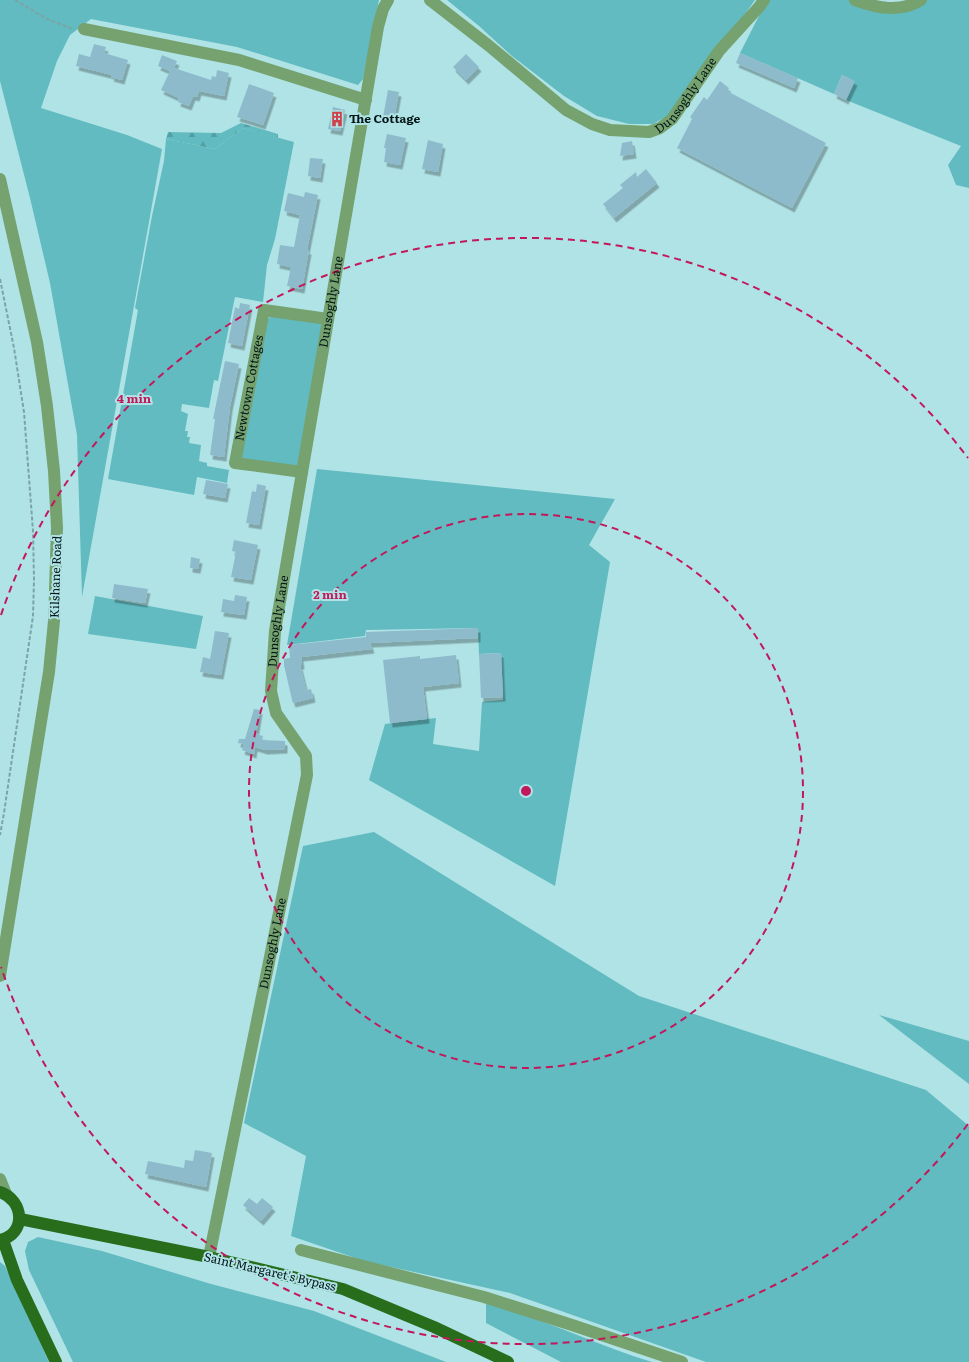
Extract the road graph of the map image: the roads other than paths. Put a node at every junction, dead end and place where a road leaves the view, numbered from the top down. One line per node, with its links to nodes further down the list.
1 (388, 0): 7 (street, Dunsoghly Lane)
2 (430, 0): 3 (street, Dunsoghly Lane)
3 (764, 0)
4 (855, 0): 5 (street)
5 (921, 0)
6 (84, 29): 7 (street)
7 (366, 100): 9 (street, Dunsoghly Lane)
8 (0, 179): 11 (street, Kilshane Road)
9 (328, 319): 10 (street, Dunsoghly Lane); 10 (street, Newtown Cottages)
10 (302, 472): 17 (street, Dunsoghly Lane)
11 (0, 976)
12 (0, 1179): 13 (street)
13 (3, 1193): 14 (main road)
14 (20, 1219): 15 (main road); 17 (main road, Saint Margaret's Bypass)
15 (1, 1240): 18 (main road)
16 (301, 1250): 20 (street)
17 (209, 1257): 19 (main road, Saint Margaret's Bypass)
18 (56, 1362)
19 (508, 1362)
20 (682, 1362)

